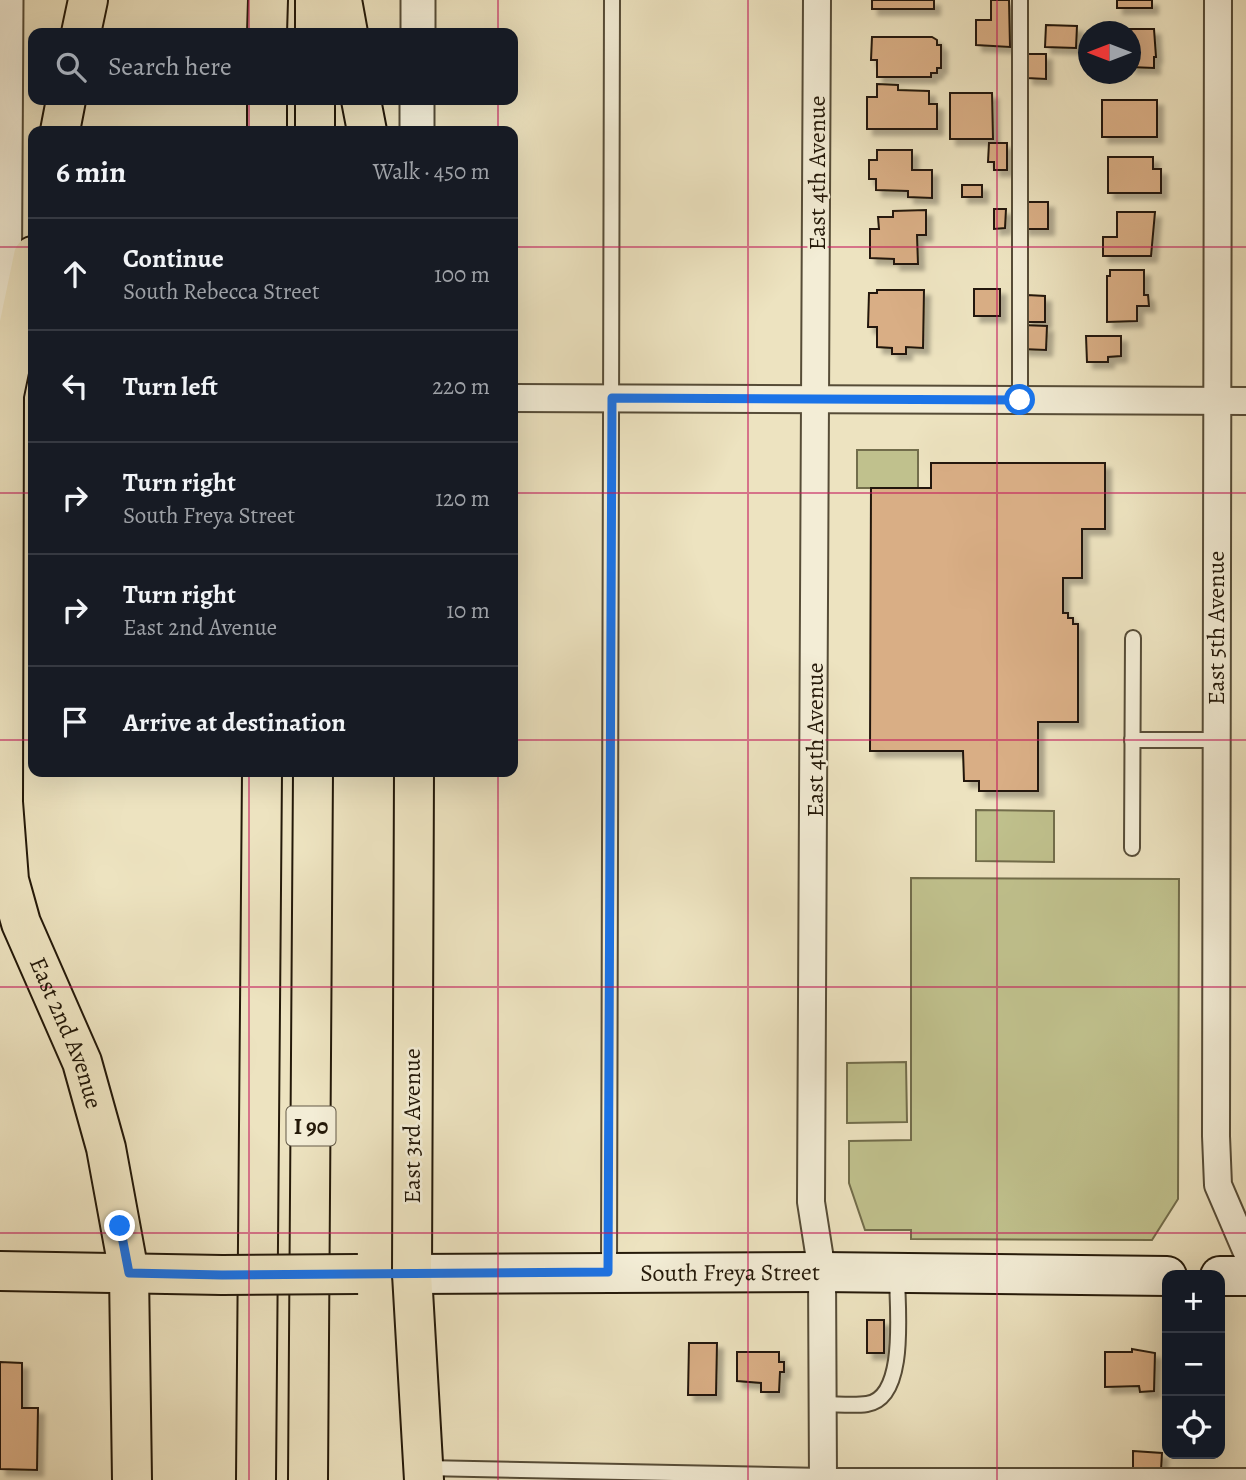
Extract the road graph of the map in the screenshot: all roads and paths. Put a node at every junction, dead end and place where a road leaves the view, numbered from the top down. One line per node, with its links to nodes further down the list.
1 (6, 0): 27 (street, East 2nd Avenue)
2 (88, 0): 11 (main road)
3 (268, 0): 12 (main road)
4 (315, 0): 13 (main road)
5 (342, 0): 14 (main road)
6 (418, 0): 15 (street)
7 (612, 0): 29 (lane)
8 (817, 0): 30 (street, East 4th Avenue)
9 (1020, 0): 31 (lane)
10 (1217, 0): 32 (street, East 5th Avenue)
11 (81, 28)
12 (267, 28)
13 (315, 28)
14 (347, 28)
15 (418, 28)
16 (65, 105): 21 (main road)
17 (267, 105): 22 (main road)
18 (315, 105): 23 (main road)
19 (362, 105): 24 (main road)
20 (417, 105): 25 (street)
21 (61, 126)
22 (267, 126)
23 (315, 126)
24 (366, 126)
25 (417, 126)
26 (28, 280): 27 (main road)
27 (4, 395): 45 (main road, East 2nd Avenue)
28 (518, 398): 29 (street)
29 (612, 398): 30 (street); 43 (lane)
30 (817, 400): 31 (street); 44 (street, East 4th Avenue)
31 (1020, 400): 32 (street)
32 (1216, 400): 33 (street); 36 (street, East 5th Avenue)
33 (1246, 401)
34 (1133, 638): 35 (lane)
35 (1132, 740): 36 (lane); 40 (lane)
36 (1216, 740): 41 (street, East 5th Avenue)
37 (262, 777): 56 (main road, I 90)
38 (313, 777): 57 (main road, I 90)
39 (414, 777): 47 (main road, East 3rd Avenue)
40 (1132, 848)
41 (1246, 1250)
42 (0, 1271): 45 (main road, South Freya Street)
43 (608, 1272): 44 (main road, South Freya Street); 47 (main road, South Freya Street)
44 (822, 1272): 46 (main road, South Freya Street); 51 (street, East 4th Avenue)
45 (129, 1273): 47 (main road, South Freya Street, bridge); 55 (main road, East 2nd Avenue)
46 (897, 1273): 48 (main road, South Freya Street); 51 (lane)
47 (412, 1275): 52 (main road, East 3rd Avenue)
48 (1162, 1276)
49 (1225, 1276): 50 (main road)
50 (1246, 1276)
51 (822, 1404): 54 (street, East 4th Avenue)
52 (424, 1474): 54 (lane)
53 (1246, 1476): 54 (lane)
54 (823, 1478)
55 (132, 1480)
56 (256, 1480)
57 (308, 1480)

